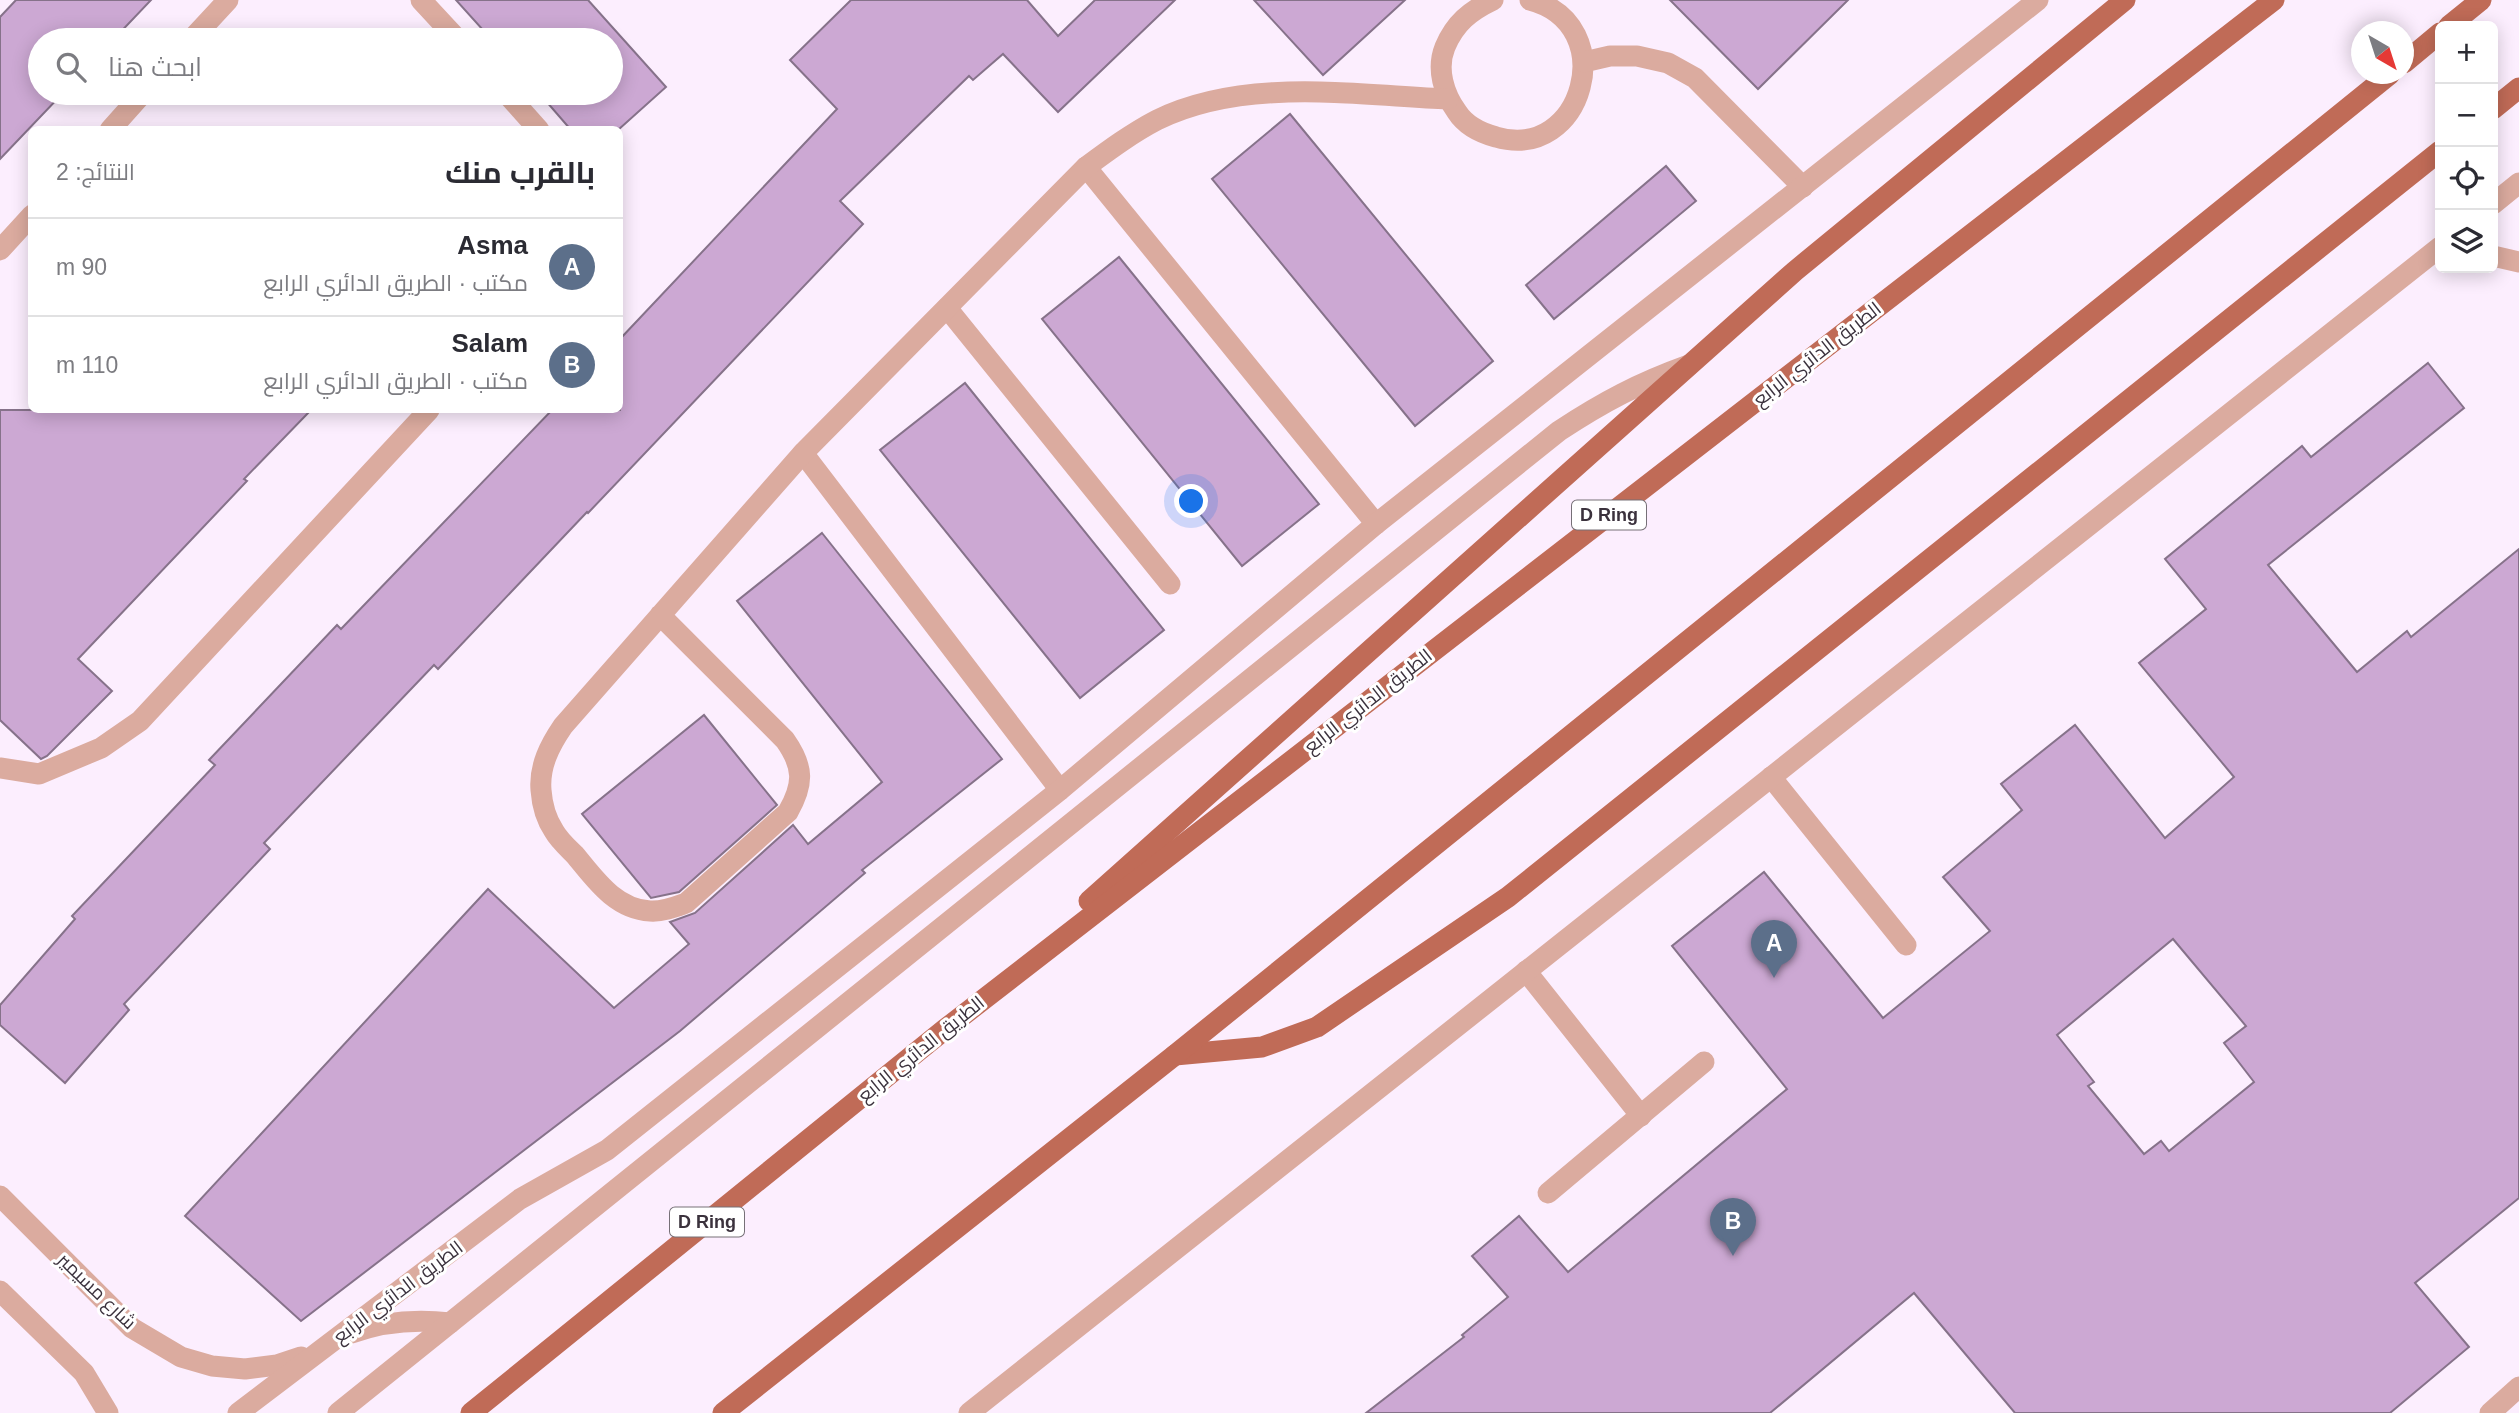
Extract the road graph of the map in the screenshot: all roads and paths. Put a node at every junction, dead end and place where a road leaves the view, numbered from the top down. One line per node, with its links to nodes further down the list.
1 (228, 0): 10 (street)
2 (421, 0): 11 (street)
3 (1493, 0): 17 (street)
4 (1530, 0): 14 (street)
5 (2038, 0): 26 (street, الطريق الدائري الرابع)
6 (2125, 0): 36 (main road, D Ring)
7 (2274, 0): 47 (main road, الطريق الدائري الرابع / D Ring)
8 (2481, 0): 9 (main road)
9 (2455, 21)
10 (202, 28)
11 (447, 28)
12 (2435, 37): 13 (main road)
13 (2414, 54)
14 (1584, 62): 17 (street); 26 (street)
15 (2378, 84): 48 (main road)
16 (2519, 88): 20 (main road)
17 (1448, 99): 24 (street)
18 (132, 105): 21 (street)
19 (517, 105): 22 (street)
20 (2498, 105)
21 (114, 126)
22 (535, 126)
23 (2435, 155): 48 (main road)
24 (1086, 167): 35 (street); 39 (street)
25 (2519, 183): 27 (street)
26 (1803, 187): 39 (street, الطريق الدائري الرابع)
27 (2498, 200)
28 (28, 219): 29 (street)
29 (0, 250)
30 (2435, 251): 34 (street)
31 (2498, 257): 33 (street)
32 (2435, 262): 34 (street)
33 (2519, 262)
34 (2417, 266): 43 (street)
35 (947, 308): 38 (street); 40 (street)
36 (1691, 364): 47 (main road, D Ring); 54 (street)
37 (426, 413): 42 (street)
38 (803, 453): 41 (street); 44 (street)
39 (1376, 524): 44 (street, الطريق الدائري الرابع)
40 (1170, 584)
41 (660, 615): 41 (street)
42 (0, 768)
43 (1772, 777): 45 (street); 46 (street)
44 (1060, 790): 55 (street, الطريق الدائري الرابع)
45 (1906, 945)
46 (1526, 971): 50 (street); 63 (street)
47 (944, 1030): 61 (main road, الطريق الدائري الرابع / D Ring)
48 (1175, 1055): 62 (main road)
49 (1704, 1062): 50 (street)
50 (1641, 1116): 51 (street)
51 (1548, 1194)
52 (0, 1196): 55 (street, شارع مسيمير)
53 (0, 1291): 58 (street)
54 (450, 1323): 55 (street, شارع مسيمير); 60 (street)
55 (329, 1344): 59 (street, الطريق الدائري الرابع)
56 (2519, 1387): 57 (street)
57 (2501, 1410)
58 (108, 1413)
59 (238, 1413)
60 (338, 1413)
61 (471, 1413)
62 (723, 1413)
63 (969, 1413)

